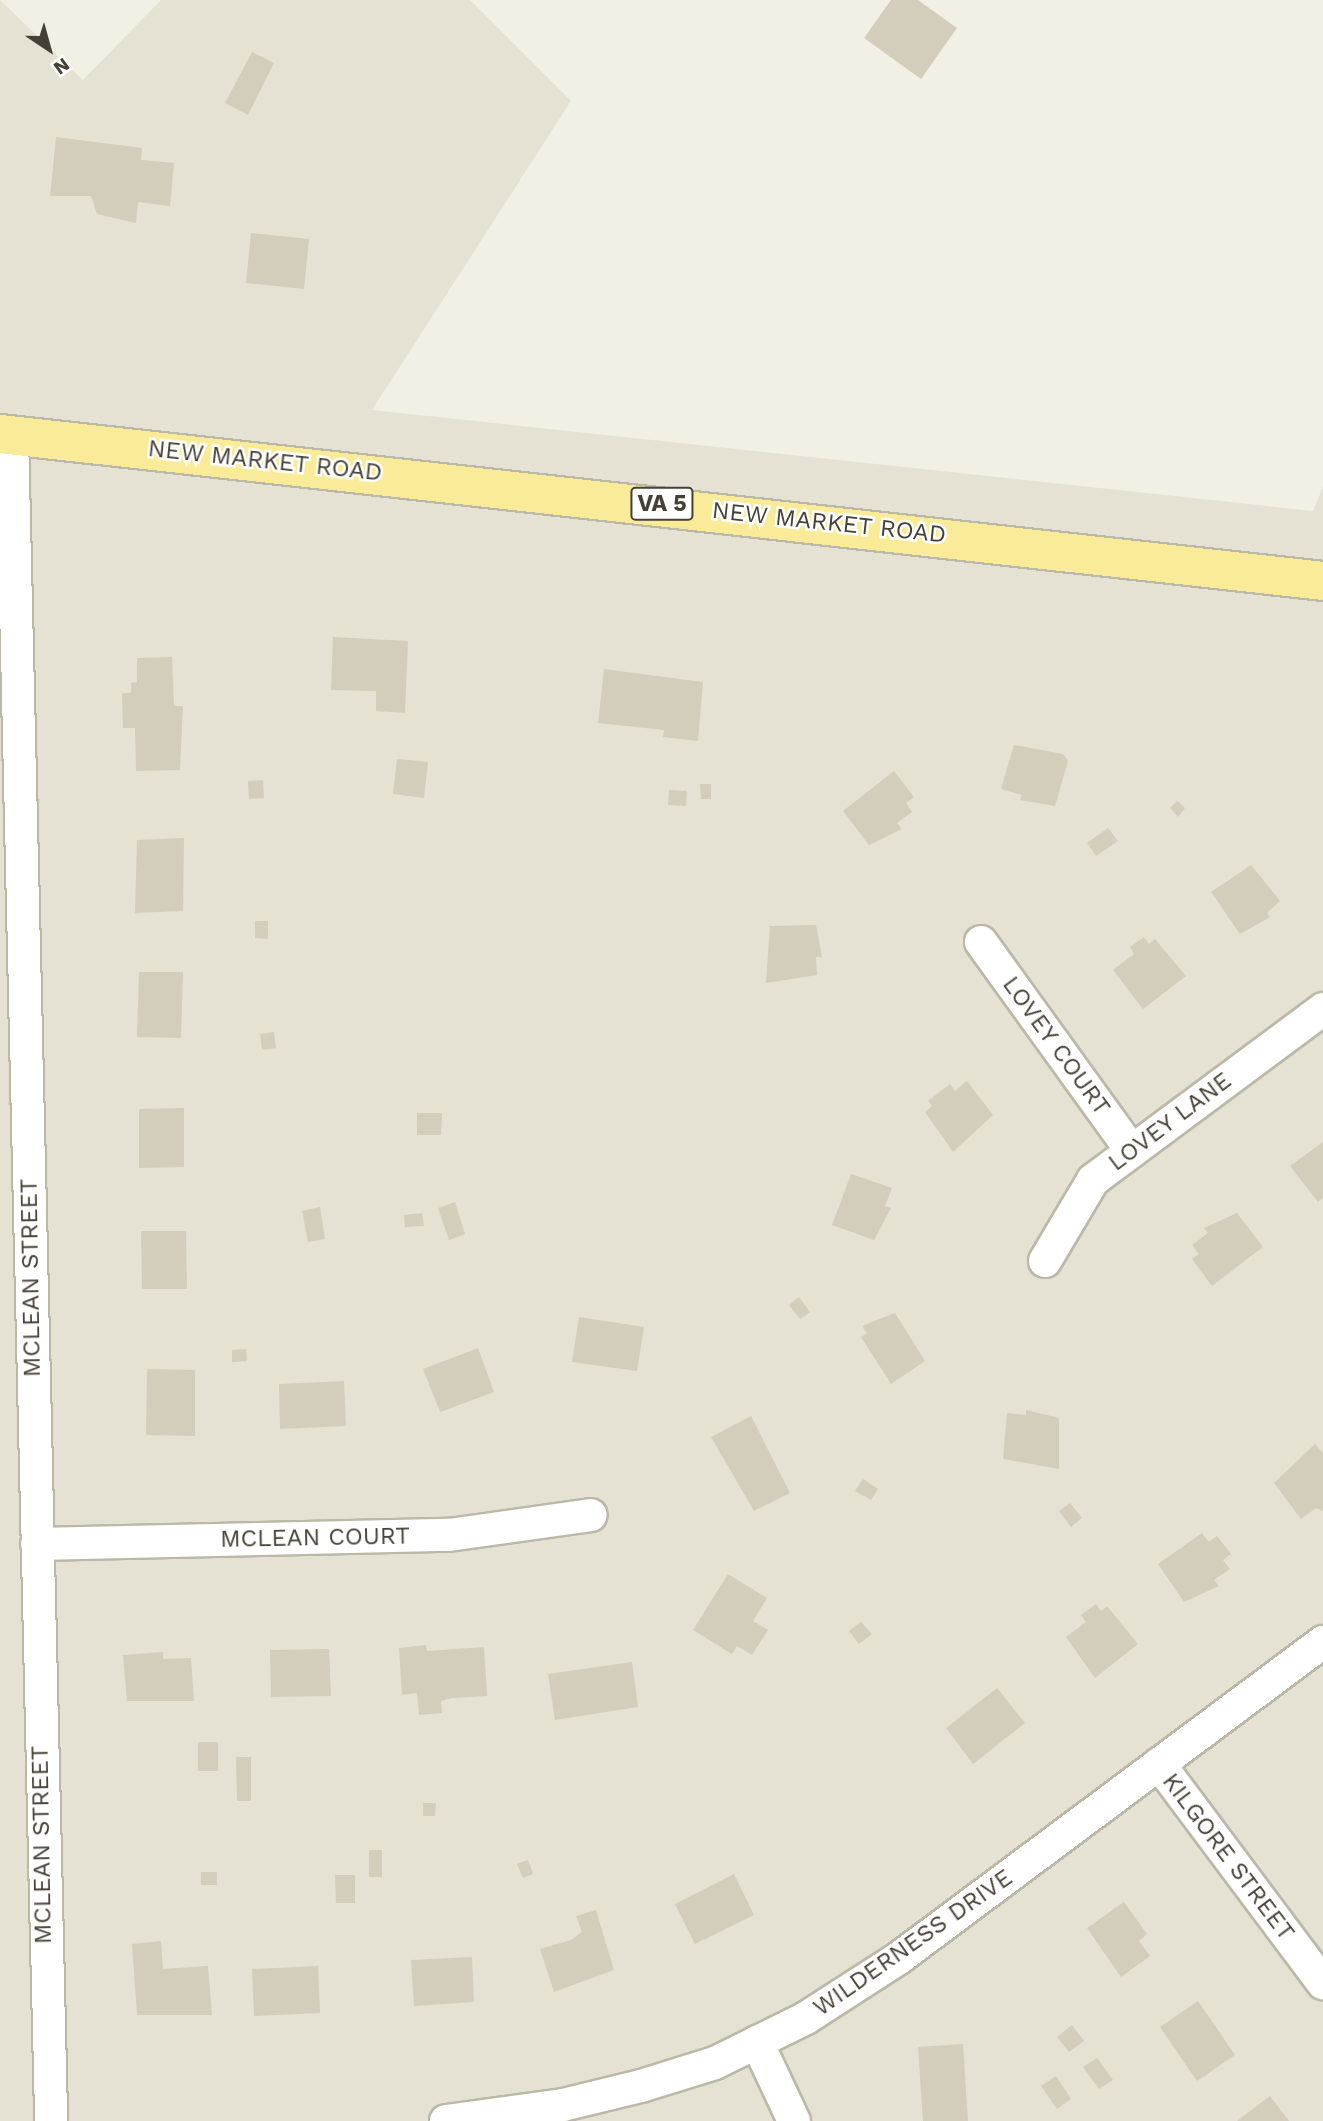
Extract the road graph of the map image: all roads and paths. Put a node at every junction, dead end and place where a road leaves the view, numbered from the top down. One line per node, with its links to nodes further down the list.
1 (6, 435): 2 (main road, NEW MARKET ROAD / VA 5); 8 (street, MCLEAN STREET)
2 (1323, 581)
3 (981, 942): 5 (street, LOVEY COURT)
4 (1323, 1009): 5 (street, LOVEY LANE)
5 (1132, 1150): 6 (street, LOVEY LANE)
6 (1045, 1261)
7 (591, 1516): 8 (street, MCLEAN COURT)
8 (37, 1544): 13 (street, MCLEAN STREET)
9 (1323, 1642): 10 (street, WILDERNESS DRIVE)
10 (1159, 1764): 11 (street, KILGORE STREET); 12 (street, WILDERNESS DRIVE)
11 (1323, 1983)
12 (757, 2042): 14 (street, WILDERNESS DRIVE); 15 (street)
13 (51, 2121)
14 (446, 2121)
15 (794, 2121)

